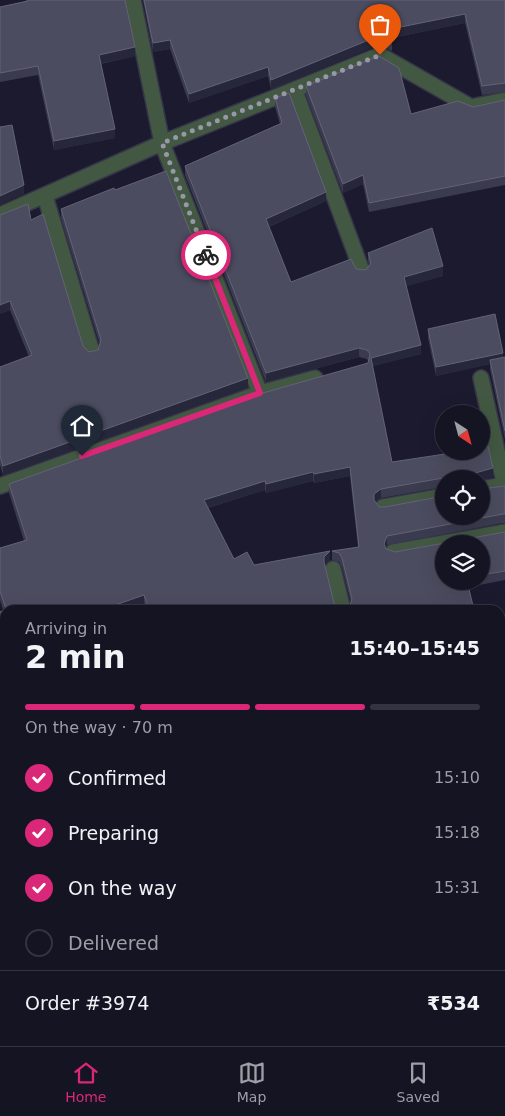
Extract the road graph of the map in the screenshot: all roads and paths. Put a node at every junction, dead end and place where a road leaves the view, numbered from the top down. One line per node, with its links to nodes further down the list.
1 (133, 0): 4 (street)
2 (295, 91): 3 (street); 4 (street); 7 (street)
3 (505, 100)
4 (162, 143): 5 (street); 11 (street)
5 (46, 196): 6 (street); 8 (street)
6 (0, 214)
7 (362, 271)
8 (92, 352)
9 (334, 373): 11 (street)
10 (481, 378): 13 (street)
11 (260, 393): 12 (street)
12 (0, 486)
13 (505, 486): 14 (street)
14 (490, 488)
15 (435, 498): 16 (street)
16 (383, 507)
17 (505, 532): 18 (street)
18 (392, 552)
19 (332, 569): 20 (street)
20 (342, 605)

